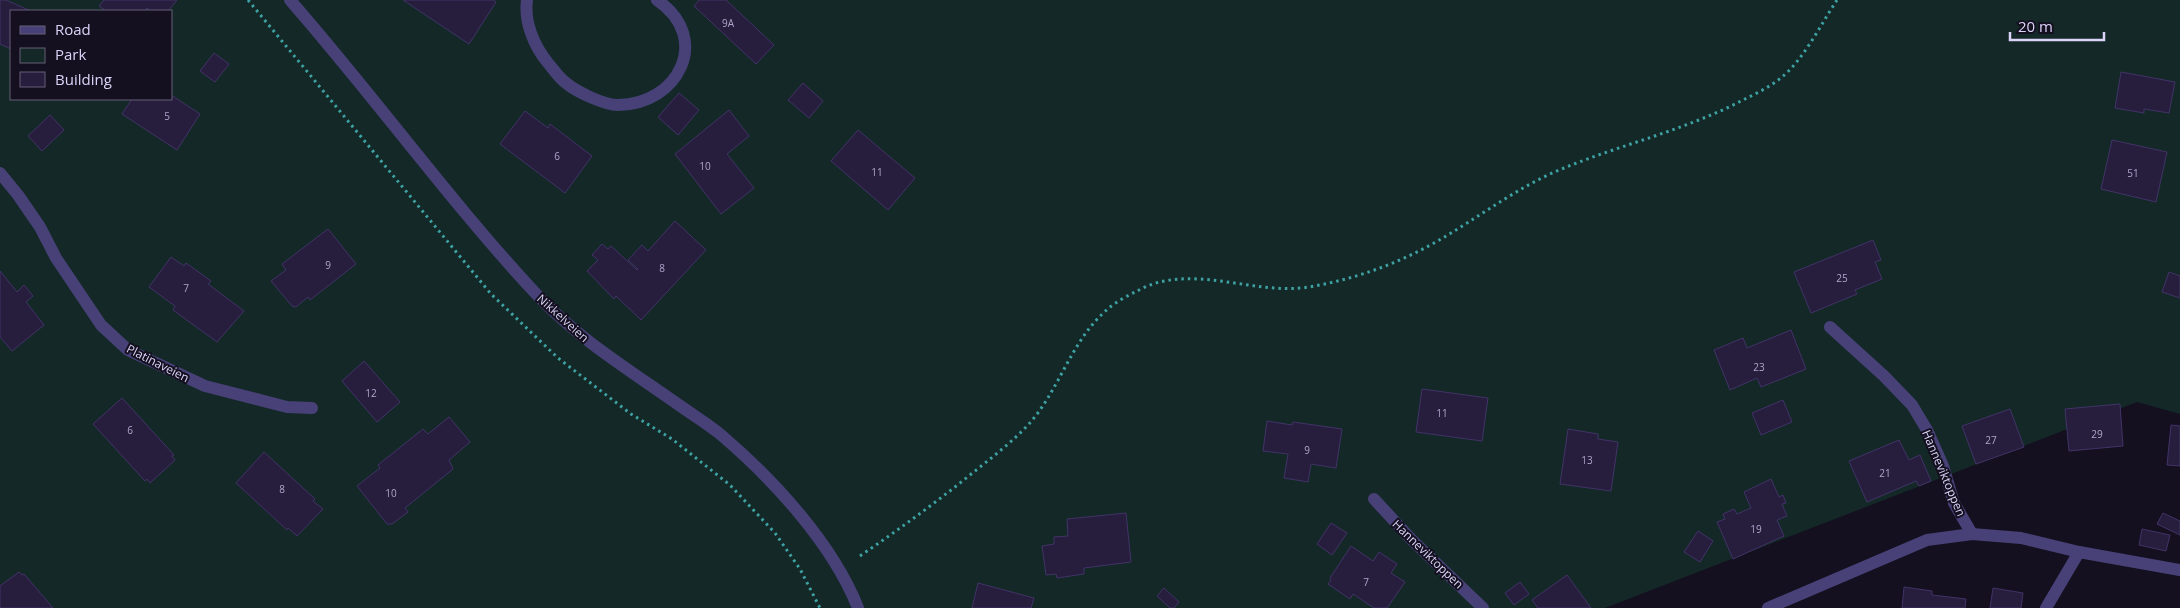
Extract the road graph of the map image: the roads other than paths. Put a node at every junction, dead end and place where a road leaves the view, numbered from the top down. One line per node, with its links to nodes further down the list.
1 (290, 0): 11 (street, Nikkelveien)
2 (527, 0): 3 (street)
3 (657, 0)
4 (0, 173): 6 (street, Platinaveien)
5 (1830, 327): 8 (street, Hanneviktoppen)
6 (312, 408)
7 (1374, 499): 12 (street, Hanneviktoppen)
8 (1972, 534): 9 (street, Hanneviktoppen); 13 (street, Hanneviktoppen)
9 (2079, 552): 10 (street, Hanneviktoppen); 14 (street)
10 (2180, 570)
11 (858, 608)
12 (1483, 608)
13 (1768, 608)
14 (2046, 608)

